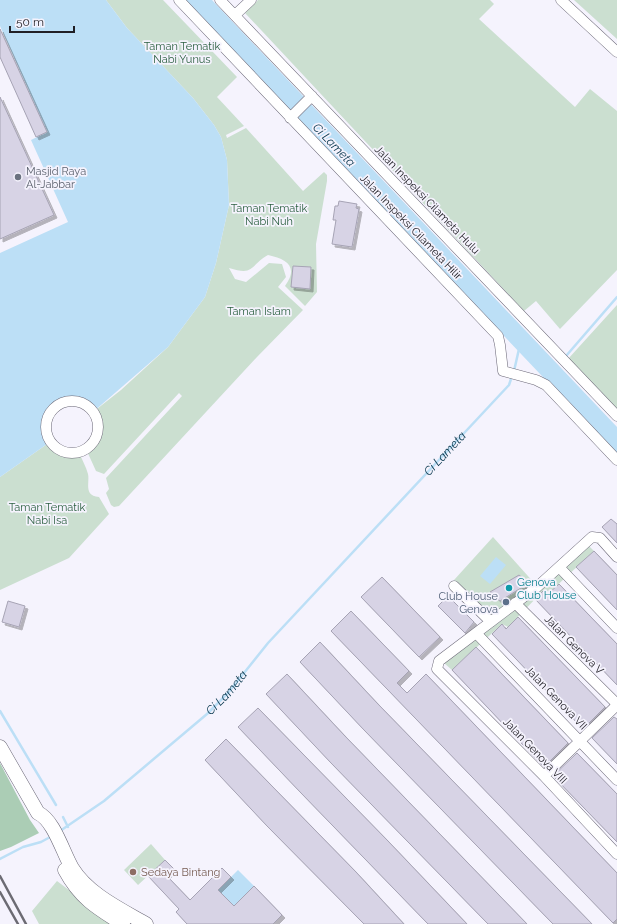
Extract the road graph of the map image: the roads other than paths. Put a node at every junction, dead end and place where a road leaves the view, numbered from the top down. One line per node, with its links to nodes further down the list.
1 (179, 0): 8 (street, Jalan Inspeksi Cilameta Hilir)
2 (220, 0): 5 (street, Jalan Inspeksi Cilameta Hulu)
3 (251, 0): 5 (street)
4 (560, 0): 6 (street)
5 (235, 15): 7 (street, Jalan Inspeksi Cilameta Hulu)
6 (617, 52)
7 (310, 98): 8 (street); 9 (street, Jalan Inspeksi Cilameta Hulu)
8 (292, 116): 11 (street, Jalan Inspeksi Cilameta Hilir)
9 (617, 416)
10 (64, 452): 10 (street)
11 (617, 460)
12 (617, 556): 13 (street)
13 (559, 567): 15 (street); 17 (street)
14 (454, 586): 16 (street)
15 (515, 603): 16 (street); 19 (street, Jalan Genova V)
16 (491, 622): 18 (street)
17 (617, 628)
18 (476, 633): 20 (street, Jalan Genova VII); 22 (street, Jalan Genova VIII)
19 (617, 705): 20 (street)
20 (580, 740): 22 (street); 23 (street, Jalan Genova VII)
21 (0, 747): 25 (street)
22 (544, 776): 24 (street, Jalan Genova VIII)
23 (617, 780)
24 (617, 854)
25 (87, 892): 26 (street); 27 (street)
26 (123, 924)
27 (146, 924)

